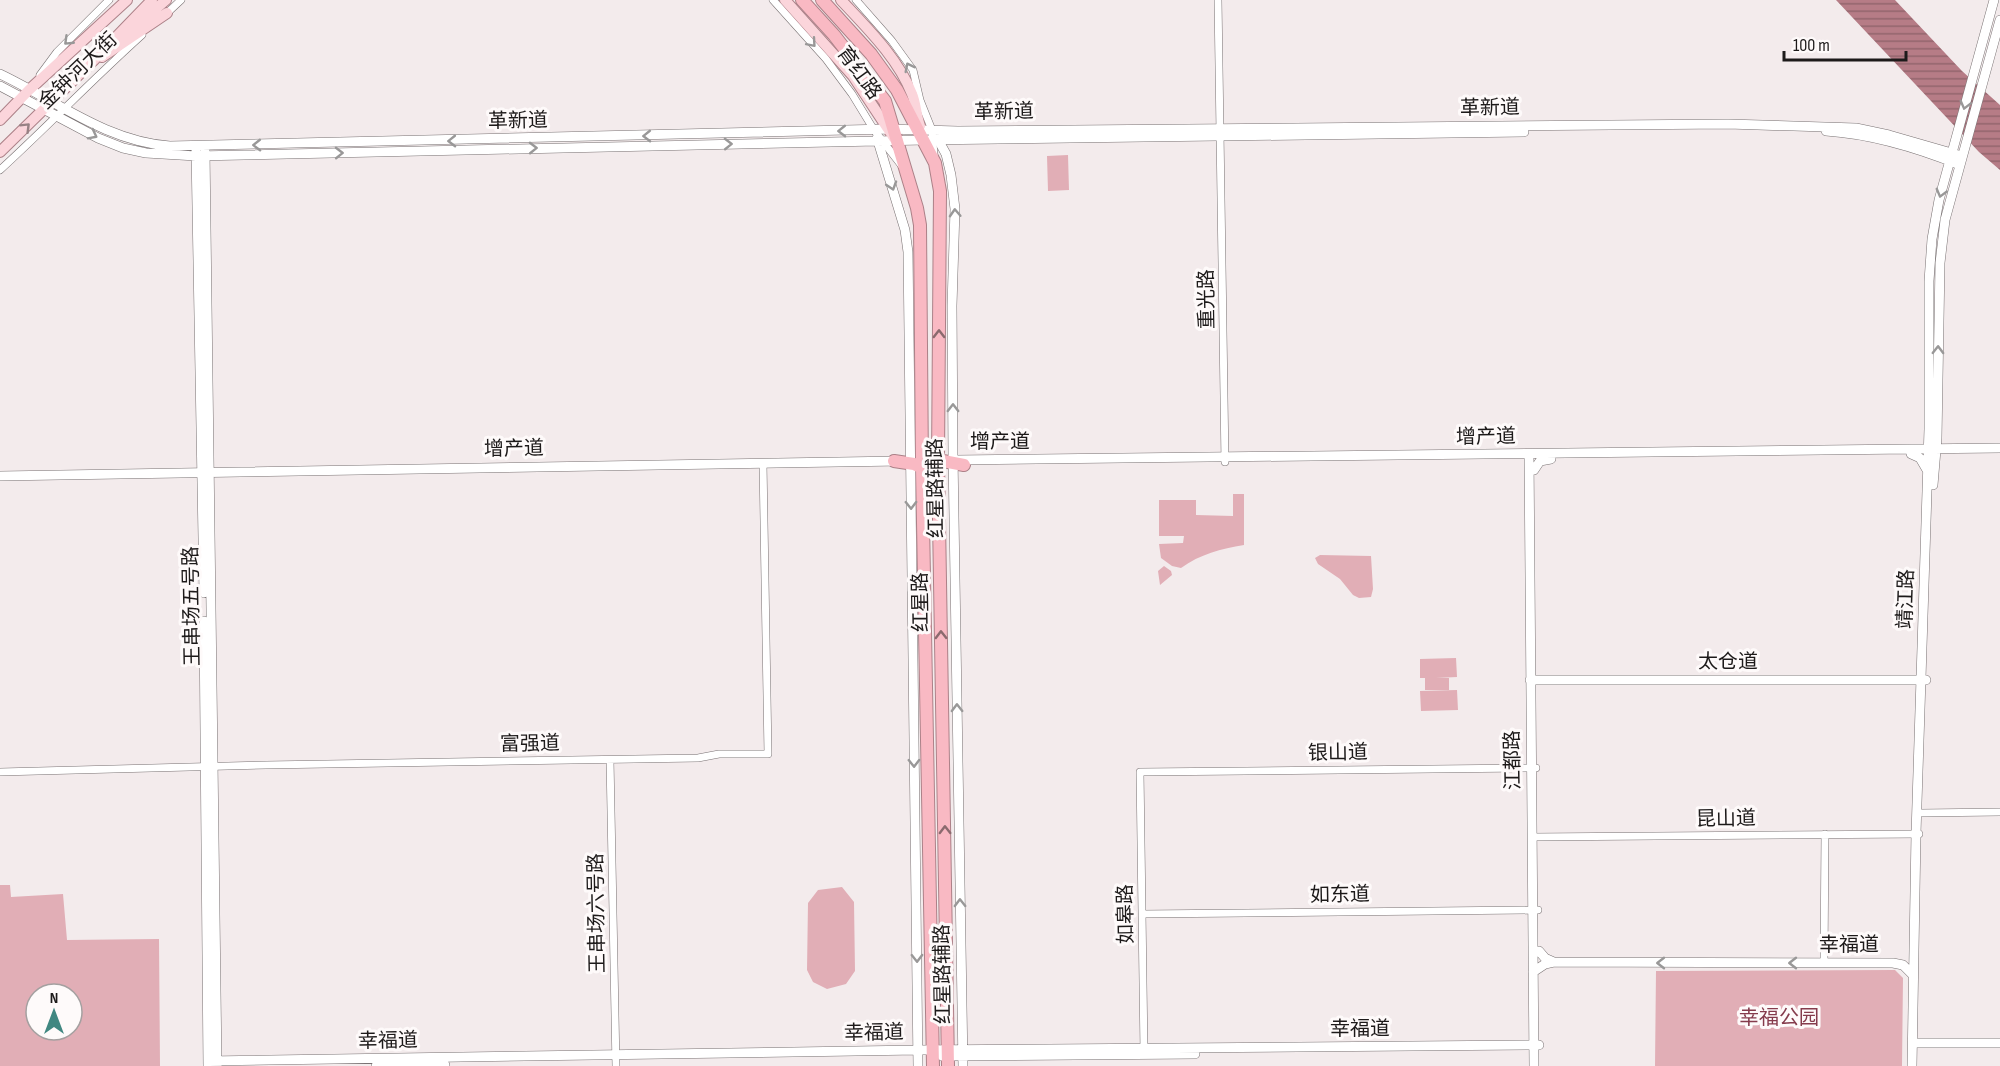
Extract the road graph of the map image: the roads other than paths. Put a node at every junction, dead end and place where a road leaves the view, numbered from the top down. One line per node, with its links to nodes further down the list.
1 (109, 0): 24 (street, 金钟河大街, one-way to 24)
2 (117, 0): 20 (main road)
3 (127, 0): 20 (main road, 金钟河大街)
4 (152, 0): 21 (main road, 金钟河大街)
5 (166, 0): 21 (main road)
6 (181, 0): 16 (street, 金钟河大街)
7 (773, 0): 29 (street, 育红路, one-way to 29)
8 (785, 0): 19 (main road)
9 (802, 0): 19 (highway, 育红路)
10 (822, 0): 32 (highway, 育红路)
11 (841, 0): 32 (main road)
12 (856, 0): 32 (street, one-way to 12)
13 (1218, 0): 30 (street, 重光路)
14 (1994, 0): 17 (street)
15 (2000, 9): 17 (street)
16 (167, 13): 21 (main road); 26 (street, 金钟河大街)
17 (1989, 18): 36 (street, 靖江路, one-way to 36)
18 (2000, 20): 36 (street, 靖江路)
19 (829, 39): 31 (highway, 育红路)
20 (67, 55): 24 (main road, 金钟河大街)
21 (93, 62): 25 (main road, 金钟河大街)
22 (3, 75): 24 (street)
23 (0, 86): 24 (street)
24 (26, 94): 25 (street); 28 (main road, 金钟河大街)
25 (47, 106): 26 (street, 革新道); 27 (street, 革新道); 35 (main road, 金钟河大街, one-way to 25)
26 (64, 109): 27 (street, 金钟河大街); 34 (street, 革新道)
27 (57, 117): 34 (street, 革新道, one-way to 34); 37 (street, 金钟河大街)
28 (0, 120)
29 (874, 130): 31 (street, 革新道); 33 (street, 红星路辅路); 34 (street, 革新道, one-way to 34)
30 (1221, 131): 32 (street, 革新道); 36 (street, 革新道); 42 (street, 重光路)
31 (893, 134): 32 (street, 革新道); 33 (street, 革新道); 38 (highway)
32 (928, 135): 45 (highway, 红星路, one-way to 32); 45 (street, 红星路辅路, one-way to 32)
33 (881, 141): 34 (street, 革新道, one-way to 33); 38 (street); 45 (street, 红星路辅路, one-way to 45)
34 (200, 151): 48 (street, 王串场五号路)
35 (0, 152)
36 (1956, 159): 39 (street, 靖江路)
37 (0, 170)
38 (907, 173): 45 (highway)
39 (1933, 429): 41 (street, 靖江路); 41 (street)
40 (2000, 450): 41 (street, 增产道)
41 (1925, 451): 43 (street, 增产道); 47 (street, 靖江路); 47 (street)
42 (1225, 460): 43 (street, 增产道); 45 (street, 增产道)
43 (1533, 461): 53 (street, 江都路)
44 (894, 463): 45 (highway); 46 (street, 增产道)
45 (937, 464): 51 (highway); 51 (highway); 77 (street, 红星路辅路, one-way to 77); 78 (highway, 红星路); 80 (street, 红星路辅路, one-way to 45)
46 (763, 465): 48 (street, 增产道); 54 (street, 富强道)
47 (1931, 471): 52 (street, 靖江路)
48 (206, 475): 49 (street, 增产道); 50 (street, 增产道); 55 (street, 王串场五号路)
49 (0, 476)
50 (0, 481)
51 (939, 485): 79 (highway, 红星路, one-way to 51)
52 (1924, 680): 53 (street, 太仓道); 60 (street, 靖江路); 62 (street, 靖江路)
53 (1533, 681): 56 (street, 江都路)
54 (610, 760): 55 (street, 富强道); 81 (street, 王串场六号路)
55 (209, 766): 57 (street, 富强道); 83 (street, 王串场五号路)
56 (1533, 768): 58 (street, 银山道); 63 (street, 江都路)
57 (0, 772)
58 (1140, 772): 65 (street, 如皋路)
59 (2000, 812): 60 (street)
60 (1921, 813): 62 (street, 靖江路)
61 (1825, 834): 62 (street, 昆山道); 63 (street, 昆山道); 69 (street)
62 (1918, 834): 67 (street, 靖江路); 72 (street, 靖江路)
63 (1535, 837): 64 (street, 江都路)
64 (1535, 909): 65 (street, 如东道); 66 (street, 江都路); 71 (street, 江都路)
65 (1142, 914): 76 (street, 如皋路)
66 (1539, 951): 68 (street); 71 (street, 江都路)
67 (1914, 951): 70 (street, 幸福道); 72 (street, 靖江路)
68 (1554, 962): 69 (street, 幸福道, one-way to 68); 71 (street, 幸福道)
69 (1824, 963): 70 (street, 幸福道)
70 (1893, 963): 72 (street, 幸福道)
71 (1536, 969): 75 (street, 江都路)
72 (1915, 978): 73 (street, 靖江路)
73 (1917, 1039): 74 (street); 87 (street, 靖江路)
74 (2000, 1042)
75 (1532, 1047): 76 (street, 幸福道); 85 (street, 江都路); 86 (street, 江都路)
76 (1144, 1052): 80 (street, 幸福道)
77 (918, 1057): 78 (street, 幸福道); 81 (street, 幸福道)
78 (933, 1057): 79 (street, 幸福道)
79 (948, 1057): 80 (street, 幸福道)
80 (963, 1057)
81 (616, 1061): 82 (street, 幸福道)
82 (457, 1063): 83 (street, 幸福道); 84 (street, 幸福道)
83 (213, 1064)
84 (376, 1066)
85 (1534, 1066)
86 (1539, 1066)
87 (1914, 1066)

